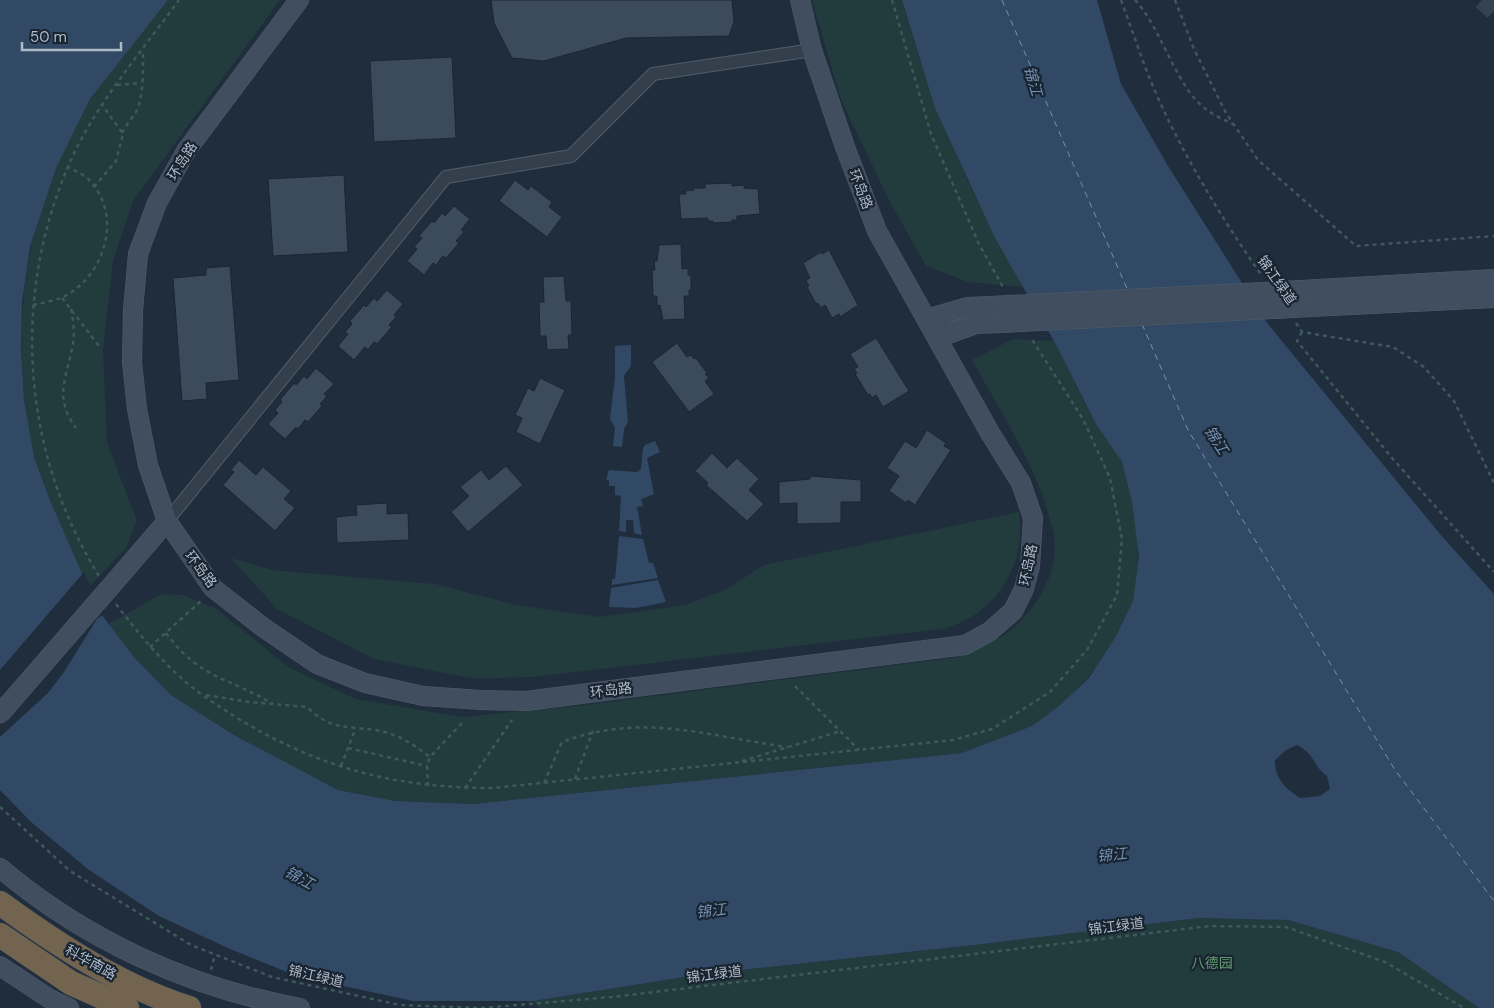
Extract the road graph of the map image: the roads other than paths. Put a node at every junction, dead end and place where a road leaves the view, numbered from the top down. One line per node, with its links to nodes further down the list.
1 (299, 0): 8 (street, 环岛路)
2 (800, 0): 3 (street, 环岛路)
3 (812, 50): 6 (street, 环岛路); 8 (street)
4 (1494, 280): 6 (street, bridge)
5 (1494, 298): 7 (street, bridge)
6 (926, 319): 7 (street, 环岛路)
7 (937, 338): 8 (street, 环岛路)
8 (167, 522): 9 (street, bridge)
9 (0, 714)
10 (0, 868): 14 (street)
11 (0, 903): 17 (highway, 科华南路)
12 (0, 935): 16 (highway, 科华南路)
13 (0, 966): 15 (street)
14 (208, 985): 18 (street); 19 (street)
15 (69, 1008)
16 (127, 1008)
17 (189, 1008)
18 (261, 1008)
19 (300, 1008)

